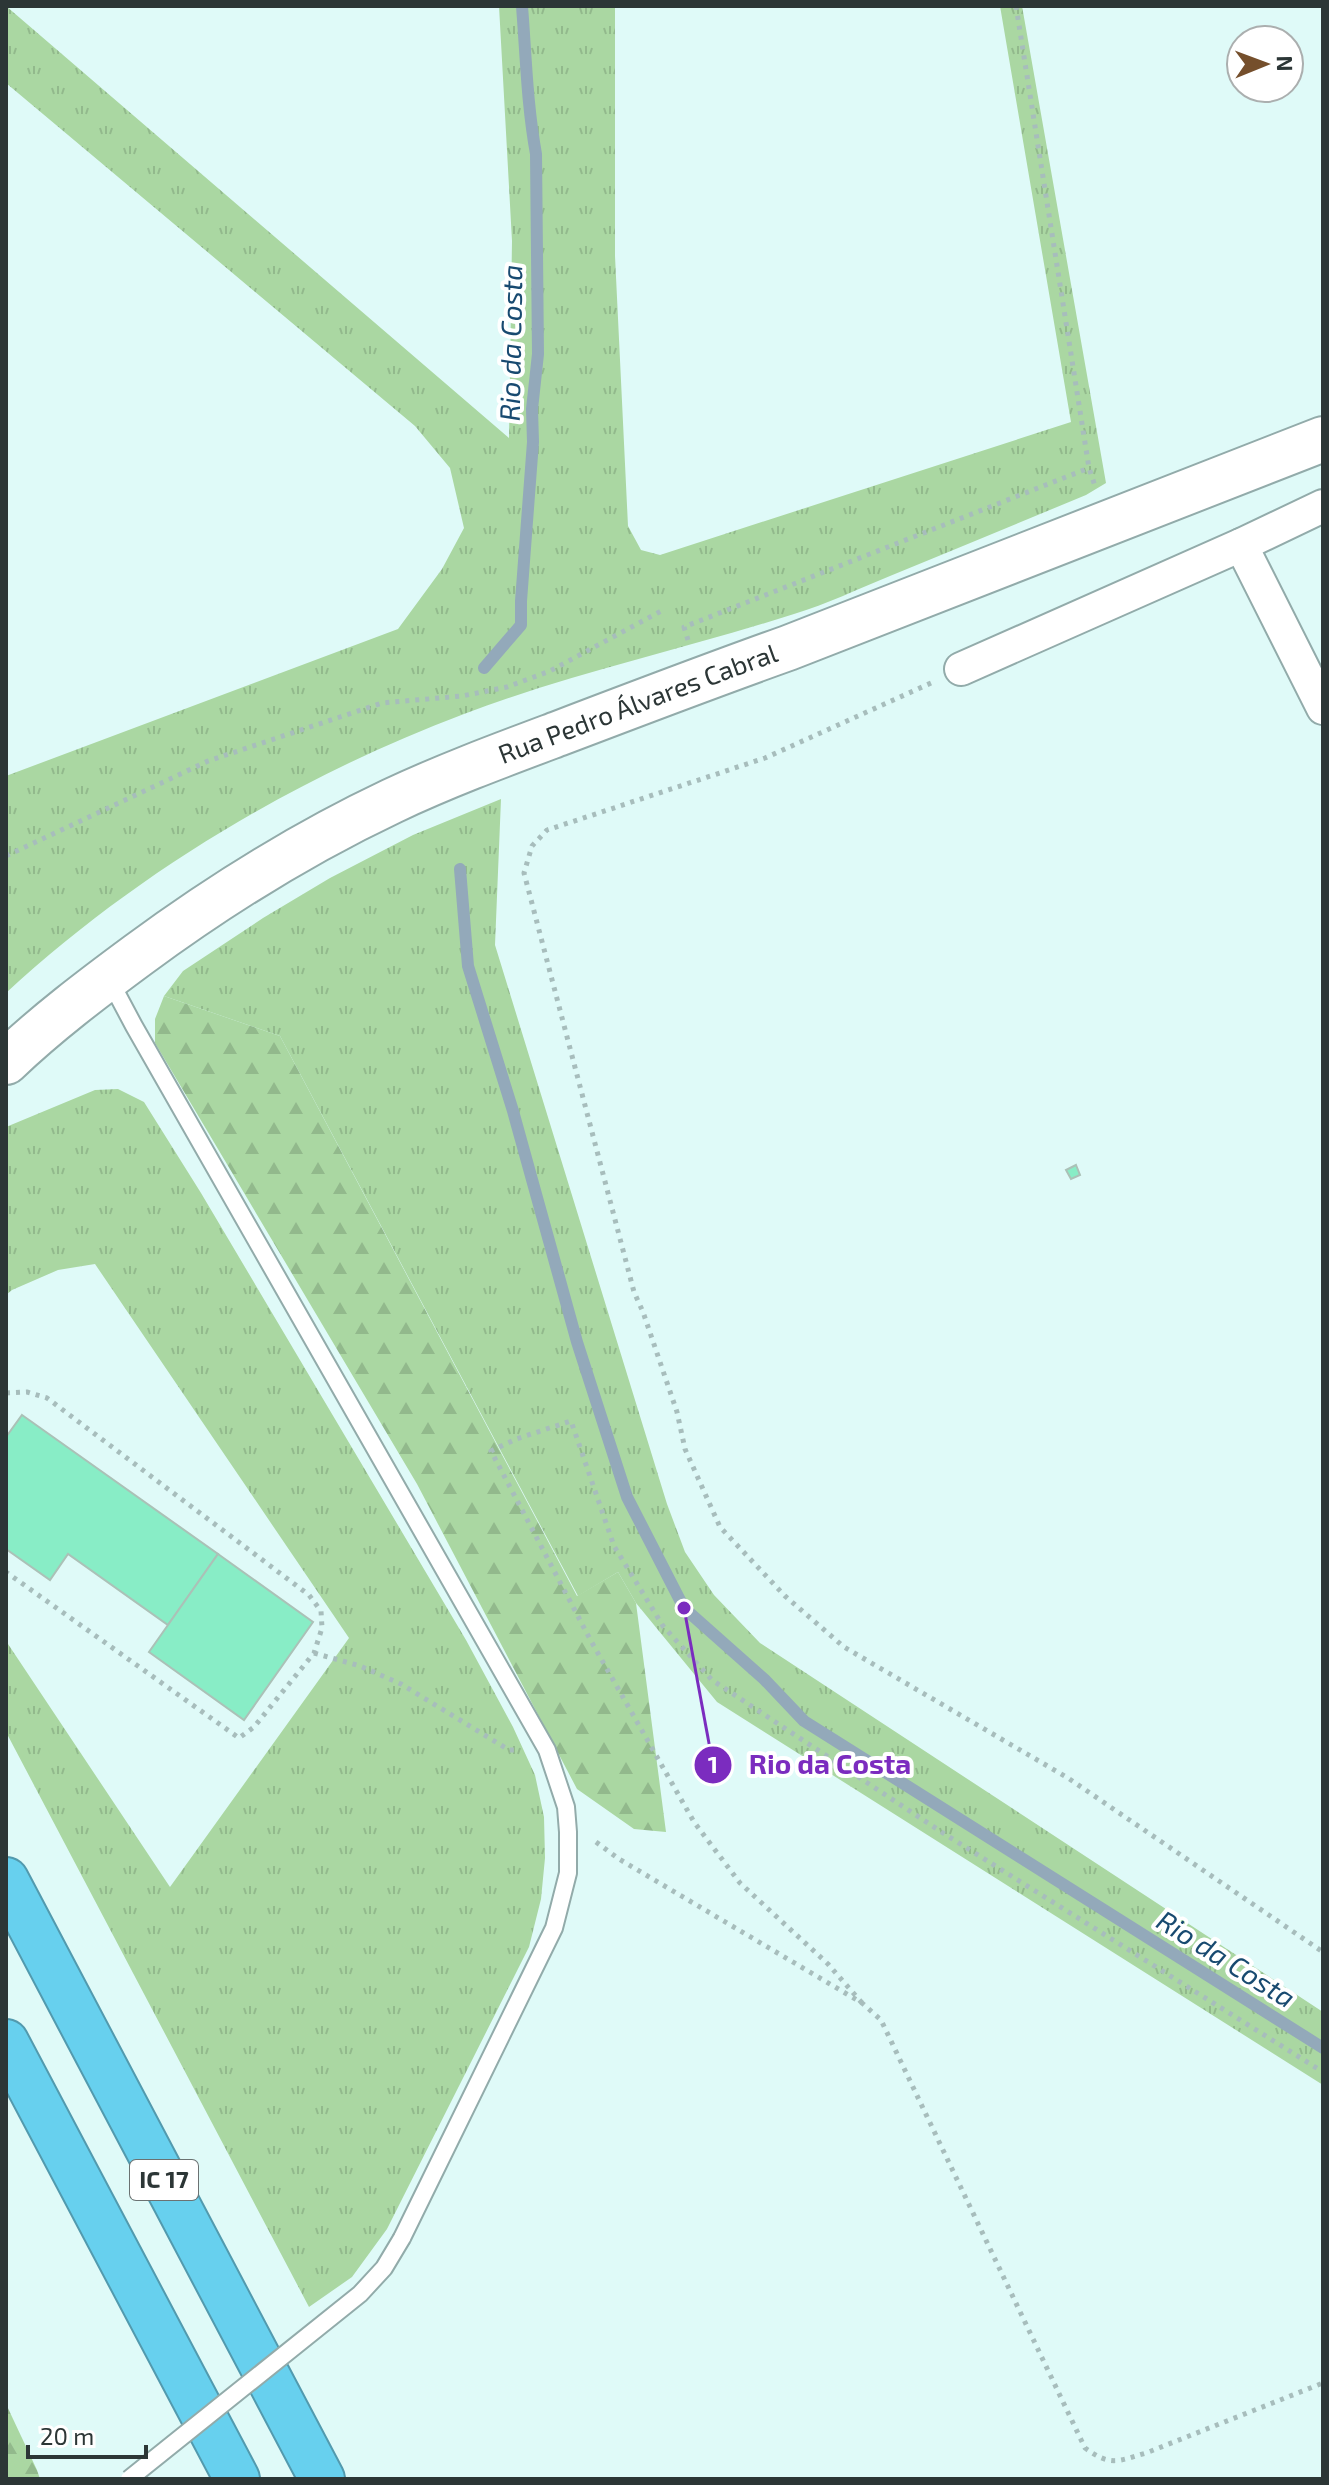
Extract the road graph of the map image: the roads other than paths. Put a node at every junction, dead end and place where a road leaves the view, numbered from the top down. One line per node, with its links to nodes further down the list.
1 (1323, 439): 6 (street, Rua Pedro Álvares Cabral)
2 (1323, 506): 3 (street)
3 (1241, 545): 4 (street); 5 (street)
4 (961, 669)
5 (1323, 708)
6 (108, 977): 7 (street, Rua Pedro Álvares Cabral); 10 (lane, bridge)
7 (6, 1062)
8 (6, 1880): 12 (highway, IC 17)
9 (6, 2042): 11 (highway, IC 17)
10 (129, 2479)
11 (237, 2479)
12 (322, 2479)

